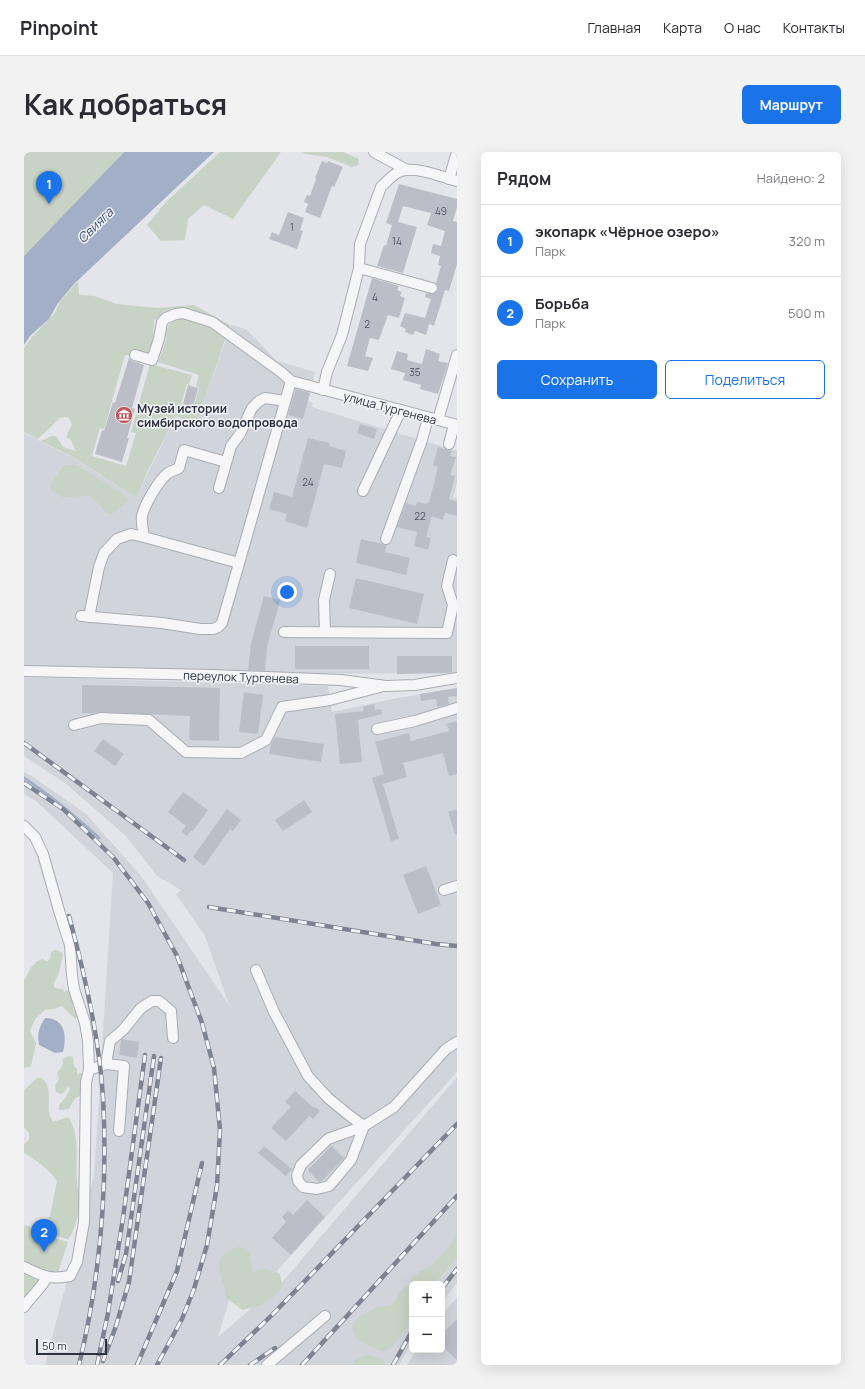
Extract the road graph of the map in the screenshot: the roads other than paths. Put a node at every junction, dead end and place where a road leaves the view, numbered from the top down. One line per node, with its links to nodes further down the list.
1 (374, 152): 3 (street)
2 (457, 152): 4 (street)
3 (404, 171): 4 (street); 5 (street)
4 (453, 180)
5 (359, 268): 6 (street); 10 (street)
6 (432, 288)
7 (135, 355): 9 (street)
8 (457, 355): 13 (street)
9 (290, 381): 10 (street, улица Тургенева); 11 (street)
10 (323, 390): 12 (street, улица Тургенева)
11 (285, 402): 16 (street); 22 (street)
12 (401, 410): 13 (street, улица Тургенева); 18 (street)
13 (433, 419): 14 (street, улица Тургенева); 20 (street)
14 (456, 425): 15 (street)
15 (449, 444)
16 (226, 462): 17 (street); 19 (street)
17 (219, 488)
18 (363, 491)
19 (144, 537): 22 (street); 22 (street)
20 (386, 539)
21 (453, 560): 24 (street)
22 (239, 563)
23 (330, 574): 26 (street)
24 (454, 616): 26 (street)
25 (284, 632): 26 (street)
26 (325, 632)
27 (24, 671): 29 (street, переулок Тургенева)
28 (457, 678): 29 (street, переулок Тургенева)
29 (386, 686): 31 (street)
30 (457, 708): 32 (street)
31 (74, 725)
32 (377, 729)
33 (24, 826): 40 (street)
34 (457, 886): 35 (street)
35 (444, 890)
36 (256, 970): 41 (street)
37 (173, 1038): 39 (street)
38 (457, 1042): 41 (street)
39 (106, 1064): 40 (street); 42 (street)
40 (89, 1070): 44 (street)
41 (364, 1126): 41 (street)
42 (119, 1131)
43 (24, 1267): 44 (street)
44 (47, 1277): 45 (street)
45 (24, 1307)
46 (325, 1316): 47 (street)
47 (267, 1365)

